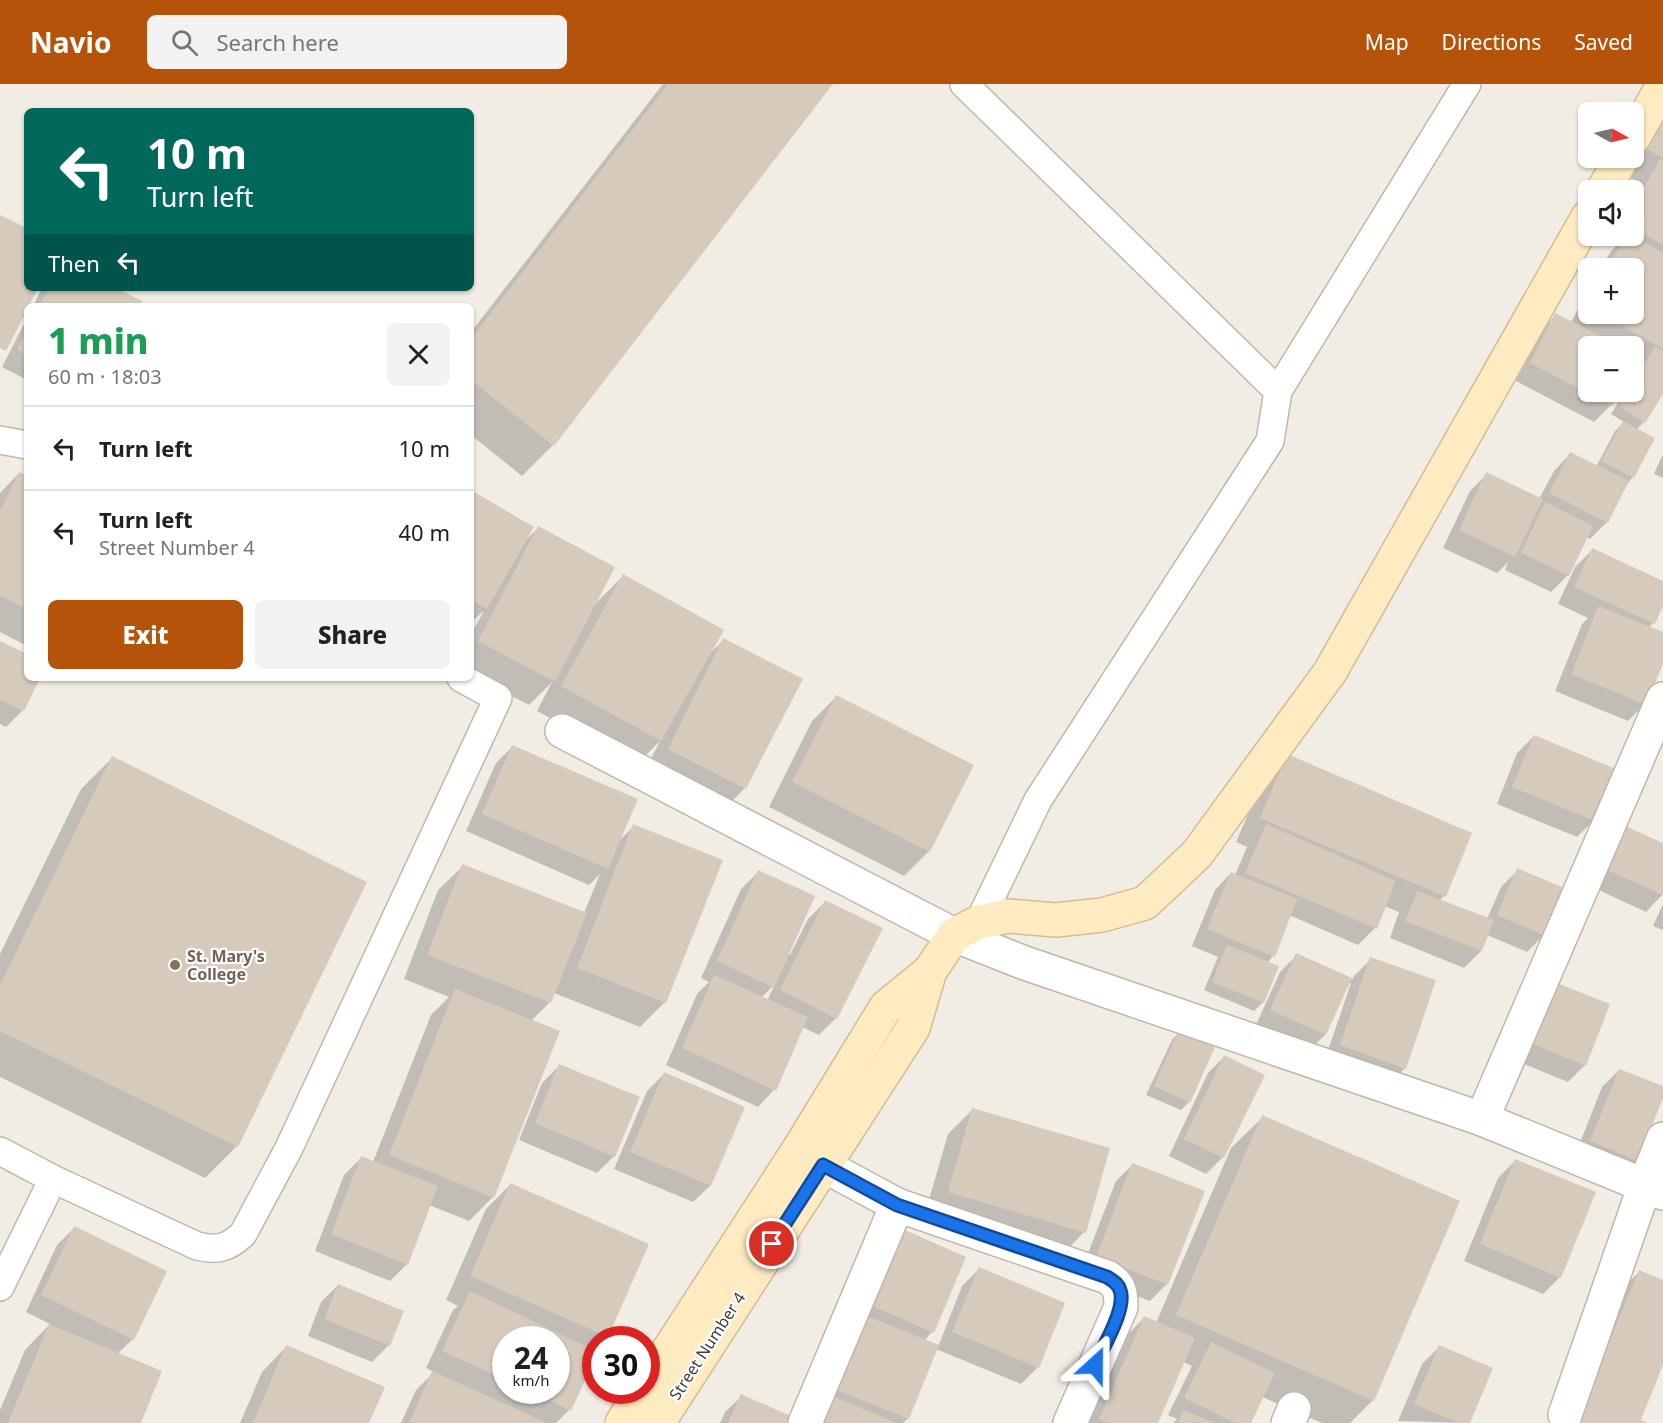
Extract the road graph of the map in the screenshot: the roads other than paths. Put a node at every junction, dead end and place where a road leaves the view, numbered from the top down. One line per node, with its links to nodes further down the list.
1 (964, 84): 6 (lane)
2 (1467, 84): 6 (lane)
3 (1663, 85): 4 (street)
4 (1644, 119)
5 (1578, 235): 12 (street)
6 (1278, 392): 12 (lane)
7 (0, 440): 8 (lane)
8 (24, 444)
9 (467, 681): 18 (lane)
10 (1663, 699): 14 (street)
11 (562, 731): 12 (street)
12 (967, 928): 13 (street); 14 (street)
13 (930, 971): 17 (street, Street Number 4); 22 (street, Street Number 4)
14 (1482, 1119): 19 (street)
15 (1663, 1139): 19 (street)
16 (0, 1151): 18 (lane)
17 (823, 1165): 20 (street); 26 (street, Street Number 4)
18 (53, 1179): 21 (lane)
19 (1654, 1189): 24 (street)
20 (897, 1205): 27 (street); 28 (street)
21 (0, 1287)
22 (660, 1363)
23 (634, 1404): 25 (street, Street Number 4)
24 (1564, 1419)
25 (622, 1423)
26 (658, 1423)
27 (805, 1423)
28 (1070, 1423)

